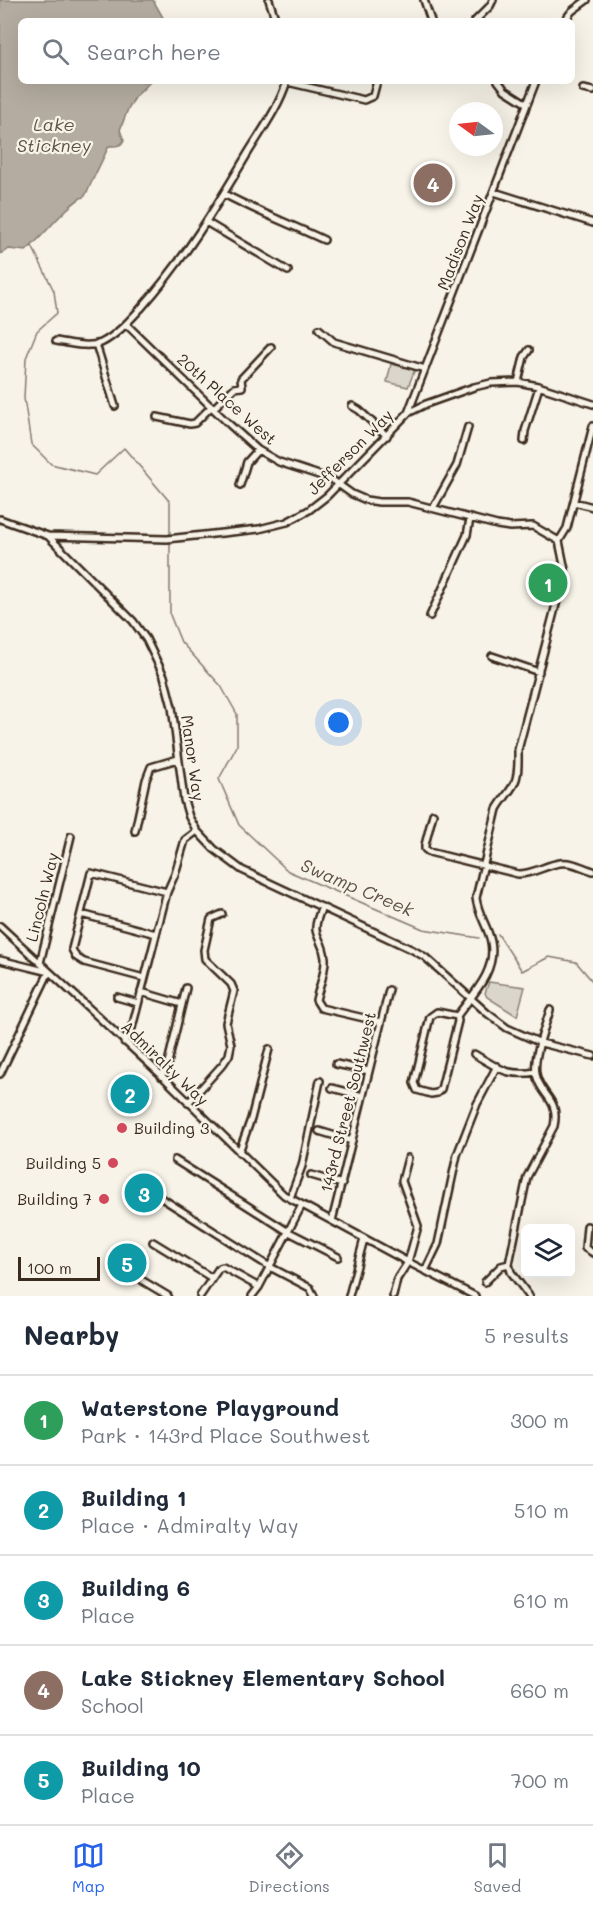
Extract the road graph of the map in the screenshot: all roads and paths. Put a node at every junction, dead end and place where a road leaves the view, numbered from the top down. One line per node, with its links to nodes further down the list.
1 (269, 0): 5 (street)
2 (424, 0): 6 (street)
3 (493, 0): 7 (street)
4 (587, 0): 8 (street)
5 (275, 18)
6 (430, 18)
7 (478, 18)
8 (567, 18)
9 (286, 84): 18 (street)
10 (312, 84): 11 (street)
11 (375, 84)
12 (501, 84): 16 (street)
13 (535, 84): 16 (street, Madison Way)
14 (583, 89): 15 (street)
15 (593, 91)
16 (527, 104): 17 (street, Madison Way)
17 (494, 192): 20 (street); 29 (street, Madison Way)
18 (224, 194): 19 (street); 21 (street)
19 (206, 222): 22 (street); 23 (street)
20 (593, 223)
21 (324, 240)
22 (288, 271)
23 (126, 324): 26 (street); 35 (street, 20th Place West)
24 (320, 329): 29 (street)
25 (56, 340): 26 (street)
26 (96, 344): 33 (street)
27 (271, 347): 35 (street)
28 (529, 350): 30 (street)
29 (425, 369): 36 (street, Madison Way)
30 (518, 382): 31 (street, Jefferson Way); 36 (street, Jefferson Way)
31 (539, 387): 32 (street, Jefferson Way); 41 (street)
32 (593, 404)
33 (115, 406)
34 (352, 406): 40 (street)
35 (213, 407): 37 (street); 42 (street, 20th Place West)
36 (408, 413): 40 (street, Jefferson Way)
37 (157, 417)
38 (593, 426): 45 (street)
39 (468, 427): 47 (street)
40 (387, 436): 44 (street, Jefferson Way)
41 (524, 441)
42 (258, 450): 43 (street); 44 (street, 20th Place West)
43 (240, 485)
44 (339, 485): 47 (street, 20th Place West); 50 (street, Jefferson Way)
45 (574, 502): 46 (street); 51 (street)
46 (593, 507)
47 (433, 508): 49 (street, 20th Place West)
48 (0, 519): 50 (street, Manor Way)
49 (470, 519): 51 (street, 20th Place West); 52 (street)
50 (48, 536): 55 (street, Manor Way)
51 (559, 541): 54 (street)
52 (430, 616)
53 (492, 656): 54 (street)
54 (538, 672): 60 (street)
55 (178, 759): 57 (street); 58 (street, Manor Way)
56 (433, 814): 60 (street)
57 (135, 831)
58 (197, 831): 62 (street); 63 (street, Manor Way)
59 (71, 836): 69 (street, Lincoln Way)
60 (483, 866): 61 (street); 76 (street)
61 (593, 871)
62 (166, 892): 64 (street); 67 (street)
63 (322, 908): 76 (street, Manor Way); 81 (street)
64 (81, 915): 67 (street); 71 (street)
65 (222, 915): 96 (street)
66 (0, 926): 69 (street, Admiralty Way)
67 (156, 934): 71 (street)
68 (0, 960): 70 (street)
69 (40, 963): 70 (street, Admiralty Way)
70 (49, 972): 82 (street, Admiralty Way); 91 (street)
71 (144, 978): 74 (street)
72 (186, 988): 78 (street)
73 (389, 990): 81 (street, 143rd Street Southwest)
74 (141, 992): 77 (street); 78 (street)
75 (117, 997): 77 (street)
76 (471, 997): 80 (street); 83 (street, Manor Way)
77 (138, 1003): 82 (street)
78 (182, 1004): 92 (street)
79 (550, 1010): 83 (street)
80 (457, 1016): 80 (street)
81 (381, 1022): 89 (street, 143rd Street Southwest)
82 (124, 1042): 92 (street, Admiralty Way)
83 (541, 1043): 86 (street, Manor Way); 90 (street)
84 (269, 1049): 99 (street)
85 (474, 1054): 88 (street)
86 (593, 1056)
87 (336, 1064): 89 (street)
88 (497, 1066): 90 (street); 117 (street)
89 (369, 1071): 95 (street, 143rd Street Southwest)
90 (536, 1072): 115 (street)
91 (0, 1074)
92 (161, 1076): 96 (street, Admiralty Way)
93 (320, 1081): 104 (street)
94 (332, 1088): 95 (street)
95 (363, 1096): 98 (street, 143rd Street Southwest)
96 (188, 1102): 99 (street, Admiralty Way)
97 (319, 1131): 98 (street)
98 (352, 1141): 103 (street, 143rd Street Southwest)
99 (239, 1152): 104 (street, Admiralty Way)
100 (408, 1158): 114 (street)
101 (175, 1160): 109 (street)
102 (311, 1175): 103 (street)
103 (342, 1185): 107 (street, 143rd Street Southwest)
104 (290, 1198): 106 (street, Admiralty Way)
105 (164, 1199): 116 (street)
106 (302, 1205): 107 (street, Admiralty Way); 109 (street)
107 (332, 1221): 110 (street, Admiralty Way)
108 (588, 1226): 112 (street)
109 (287, 1231): 113 (street); 116 (street)
110 (364, 1239): 114 (street, Admiralty Way); 128 (street)
111 (153, 1242): 118 (street)
112 (593, 1253)
113 (338, 1257)
114 (408, 1262): 117 (street, Admiralty Way); 129 (street)
115 (509, 1264): 120 (street); 131 (street)
116 (270, 1267): 122 (street); 127 (street)
117 (425, 1271): 130 (street, Admiralty Way)
118 (212, 1278): 122 (street); 125 (street)
119 (143, 1281): 121 (street)
120 (485, 1282)
121 (153, 1287): 123 (street); 124 (street)
122 (259, 1287): 126 (street)
123 (150, 1296)
124 (168, 1296)
125 (200, 1296)
126 (252, 1296)
127 (314, 1296)
128 (349, 1296)
129 (393, 1296)
130 (475, 1296)
131 (529, 1296)

